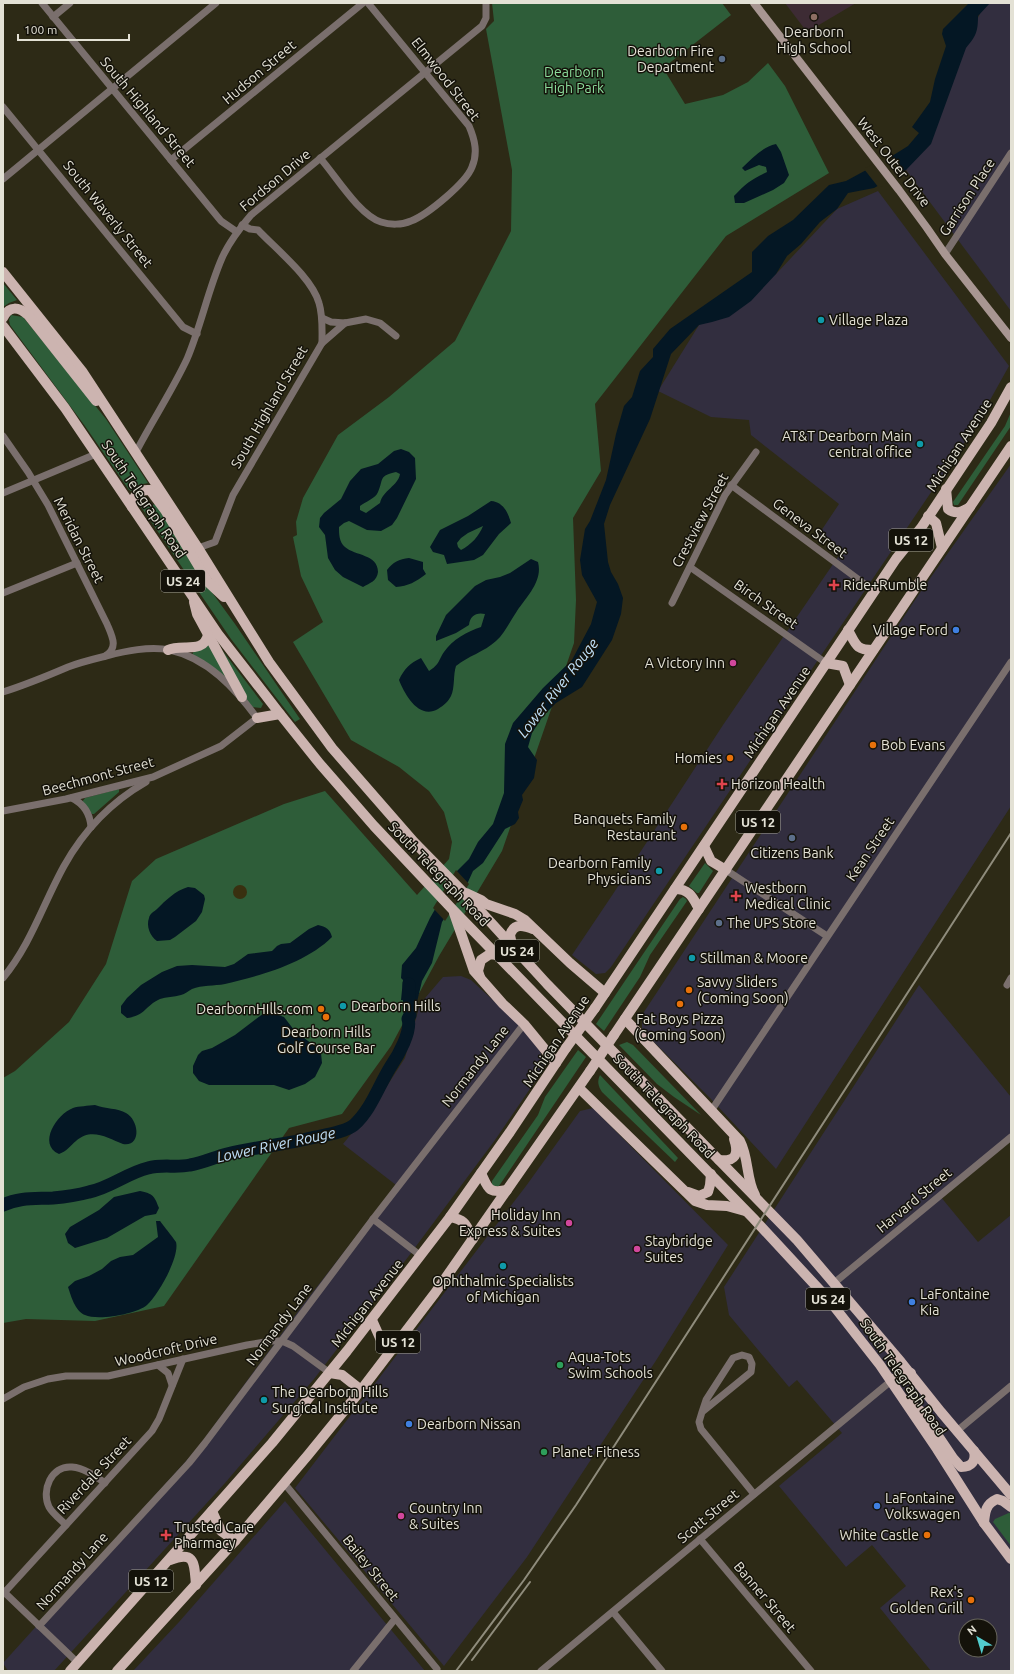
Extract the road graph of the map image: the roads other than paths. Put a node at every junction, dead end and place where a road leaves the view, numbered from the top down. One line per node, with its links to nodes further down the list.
1 (42, 3): 8 (street, South Highland Street)
2 (70, 3): 8 (street)
3 (216, 3): 10 (street)
4 (363, 3): 15 (street, Hudson Street)
5 (368, 3): 9 (street, Elmwood Street)
6 (486, 3): 9 (street, Fordson Drive)
7 (754, 3): 19 (main road, West Outer Drive)
8 (53, 17): 10 (street, South Highland Street)
9 (426, 72): 14 (street, Fordson Drive); 14 (street, Elmwood Street)
10 (112, 89): 12 (street); 15 (street, South Highland Street)
11 (3, 106): 12 (street, South Waverly Street)
12 (38, 149): 16 (street); 25 (street, South Waverly Street)
13 (1011, 153): 19 (street, Garrison Place)
14 (320, 158): 17 (street, Fordson Drive)
15 (171, 160): 18 (street, South Highland Street)
16 (3, 179)
17 (242, 225): 18 (street, Fordson Drive); 22 (street, South Highland Street)
18 (237, 232): 25 (street, Fordson Drive)
19 (945, 254): 27 (main road, West Outer Drive)
20 (3, 272): 30 (main road, South Telegraph Road / US 24)
21 (3, 318): 30 (main road)
22 (322, 318): 23 (street); 28 (street, South Highland Street)
23 (345, 323): 26 (street); 28 (street)
24 (3, 326): 35 (main road, South Telegraph Road / US 24)
25 (197, 334): 33 (street, Fordson Drive)
26 (396, 336)
27 (1011, 338)
28 (322, 343): 43 (street, South Highland Street)
29 (1011, 386): 38 (main road, Michigan Avenue / US 12)
30 (112, 416): 33 (main road, South Telegraph Road / US 24)
31 (3, 436): 36 (street, Meridan Street)
32 (1011, 446): 41 (main road, US 12)
33 (136, 452): 43 (main road, South Telegraph Road / US 24)
34 (756, 452): 37 (street, Crestview Street)
35 (96, 454): 36 (street); 40 (main road, South Telegraph Road / US 24)
36 (33, 480): 39 (street); 45 (street, Meridan Street)
37 (731, 485): 46 (street, Crestview Street); 47 (street, Geneva Street)
38 (946, 489): 41 (main road); 42 (main road, Michigan Avenue / US 12)
39 (3, 493)
40 (132, 507): 49 (main road, South Telegraph Road / US 24); 51 (main road)
41 (970, 507): 44 (main road, US 12)
42 (928, 516): 44 (main road); 47 (main road, Michigan Avenue / US 12)
43 (198, 548): 51 (main road, South Telegraph Road / US 24)
44 (942, 548): 55 (main road, US 12)
45 (77, 563): 48 (street); 56 (street, Meridan Street)
46 (690, 567): 50 (street, Crestview Street); 57 (street, Birch Street)
47 (874, 591): 52 (main road, Michigan Avenue / US 12)
48 (3, 594)
49 (192, 594): 53 (main road); 62 (main road, South Telegraph Road / US 24)
50 (672, 603)
51 (236, 610): 71 (main road, South Telegraph Road / US 24)
52 (848, 630): 55 (main road); 57 (main road, Michigan Avenue / US 12)
53 (208, 635): 54 (main road); 61 (main road)
54 (168, 650): 56 (street); 61 (street)
55 (873, 650): 59 (main road, US 12)
56 (103, 657): 60 (street)
57 (826, 662): 59 (main road); 68 (main road, Michigan Avenue / US 12)
58 (1011, 662): 75 (street, Kean Street)
59 (850, 685): 69 (main road, US 12)
60 (3, 692)
61 (242, 697): 63 (street)
62 (280, 714): 63 (main road); 73 (main road, South Telegraph Road / US 24)
63 (257, 718): 64 (street, Beechmont Street)
64 (153, 777): 65 (street, Beechmont Street); 67 (street)
65 (72, 798): 66 (street, Beechmont Street); 67 (street)
66 (3, 811)
67 (91, 827): 78 (street)
68 (704, 846): 69 (main road); 70 (main road, Michigan Avenue / US 12)
69 (726, 870): 72 (main road, US 12); 75 (street)
70 (675, 889): 72 (main road); 82 (main road, Michigan Avenue / US 12)
71 (463, 892): 74 (main road); 76 (main road, South Telegraph Road / US 24)
72 (699, 909): 83 (main road, US 12)
73 (454, 911): 77 (main road, South Telegraph Road / US 24); 80 (main road)
74 (535, 930): 76 (main road); 82 (main road)
75 (827, 936): 87 (street, Kean Street)
76 (513, 946): 90 (main road, South Telegraph Road / US 24)
77 (498, 954): 80 (main road); 92 (main road, South Telegraph Road / US 24)
78 (3, 978)
79 (1011, 978): 81 (street)
80 (481, 979): 84 (main road)
81 (1007, 985)
82 (605, 993): 85 (main road, Michigan Avenue / US 12, bridge)
83 (625, 1019): 86 (main road, US 12, bridge); 87 (main road)
84 (524, 1024): 85 (main road); 98 (street, Normandy Lane)
85 (556, 1063): 91 (main road, Michigan Avenue / US 12)
86 (579, 1088): 93 (main road, US 12); 94 (main road)
87 (711, 1111): 88 (main road)
88 (733, 1133): 90 (main road); 95 (main road)
89 (1011, 1137): 101 (street, Harvard Street)
90 (719, 1160): 95 (main road, South Telegraph Road / US 24)
91 (482, 1172): 93 (main road); 97 (main road, Michigan Avenue / US 12)
92 (711, 1174): 94 (main road); 96 (main road, South Telegraph Road / US 24)
93 (507, 1190): 99 (main road, US 12)
94 (686, 1191): 96 (main road)
95 (760, 1202): 101 (main road, South Telegraph Road / US 24)
96 (746, 1211): 109 (main road, South Telegraph Road / US 24)
97 (450, 1217): 99 (main road); 100 (main road, Michigan Avenue / US 12)
98 (374, 1219): 100 (street); 103 (street, Normandy Lane)
99 (473, 1239): 104 (main road, US 12)
100 (421, 1256): 102 (main road, Michigan Avenue / US 12)
101 (834, 1283): 108 (main road, South Telegraph Road / US 24)
102 (372, 1320): 104 (main road); 107 (main road, Michigan Avenue / US 12)
103 (282, 1342): 105 (street, Woodcroft Drive); 107 (street, Woodcroft Drive); 134 (street, Normandy Lane)
104 (393, 1349): 112 (main road, US 12)
105 (183, 1359): 106 (street, Woodcroft Drive); 110 (street, Riverdale Street)
106 (158, 1365): 110 (street); 114 (street, Woodcroft Drive)
107 (330, 1373): 112 (main road); 123 (main road, Michigan Avenue / US 12)
108 (910, 1373): 109 (main road); 116 (main road, South Telegraph Road / US 24)
109 (891, 1381): 113 (main road, South Telegraph Road / US 24); 120 (street, Scott Street)
110 (172, 1385): 118 (street, Riverdale Street)
111 (1011, 1386): 116 (street)
112 (361, 1390): 119 (main road, US 12)
113 (901, 1397): 117 (main road); 124 (main road, South Telegraph Road / US 24)
114 (3, 1399)
115 (702, 1412): 115 (street); 120 (street)
116 (957, 1431): 117 (main road, South Telegraph Road / US 24)
117 (974, 1451): 121 (main road, South Telegraph Road / US 24)
118 (105, 1483): 125 (street, Riverdale Street); 125 (street)
119 (284, 1483): 127 (main road, US 12); 133 (street, Bailey Street)
120 (754, 1494): 126 (street, Scott Street)
121 (1011, 1495)
122 (1011, 1507): 124 (main road)
123 (212, 1511): 127 (main road); 129 (main road, Michigan Avenue / US 12)
124 (984, 1522): 128 (main road, South Telegraph Road / US 24)
125 (66, 1525): 131 (street, Riverdale Street)
126 (700, 1539): 132 (street, Scott Street); 142 (street, Banner Street)
127 (236, 1541): 130 (main road, US 12)
128 (1011, 1559)
129 (170, 1560): 130 (main road); 135 (main road, Michigan Avenue / US 12)
130 (196, 1585): 138 (main road, US 12)
131 (4, 1593): 134 (street)
132 (613, 1612): 140 (street, Scott Street); 141 (street)
133 (395, 1619): 136 (street, Bailey Street); 139 (street)
134 (39, 1626): 135 (street)
135 (78, 1663): 137 (main road, Michigan Avenue / US 12)
136 (437, 1670)
137 (70, 1671)
138 (117, 1671)
139 (353, 1671)
140 (541, 1671)
141 (662, 1671)
142 (810, 1671)

